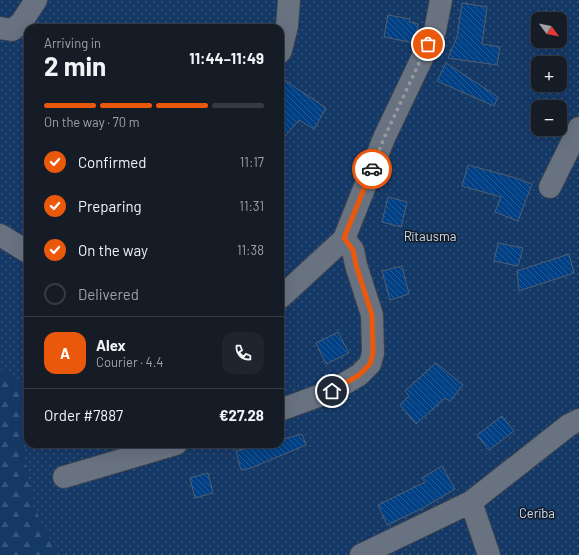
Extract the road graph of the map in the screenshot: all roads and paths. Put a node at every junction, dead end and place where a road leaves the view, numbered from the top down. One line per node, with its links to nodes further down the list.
1 (36, 0): 4 (lane)
2 (289, 0): 5 (lane)
3 (441, 0): 8 (lane)
4 (0, 28)
5 (284, 40)
6 (579, 128): 7 (lane)
7 (550, 187)
8 (344, 238): 9 (lane); 10 (lane)
9 (284, 294)
10 (284, 409)
11 (579, 420): 14 (lane)
12 (162, 448): 13 (lane)
13 (64, 477)
14 (471, 502): 15 (lane); 16 (lane)
15 (361, 555)
16 (489, 555)

